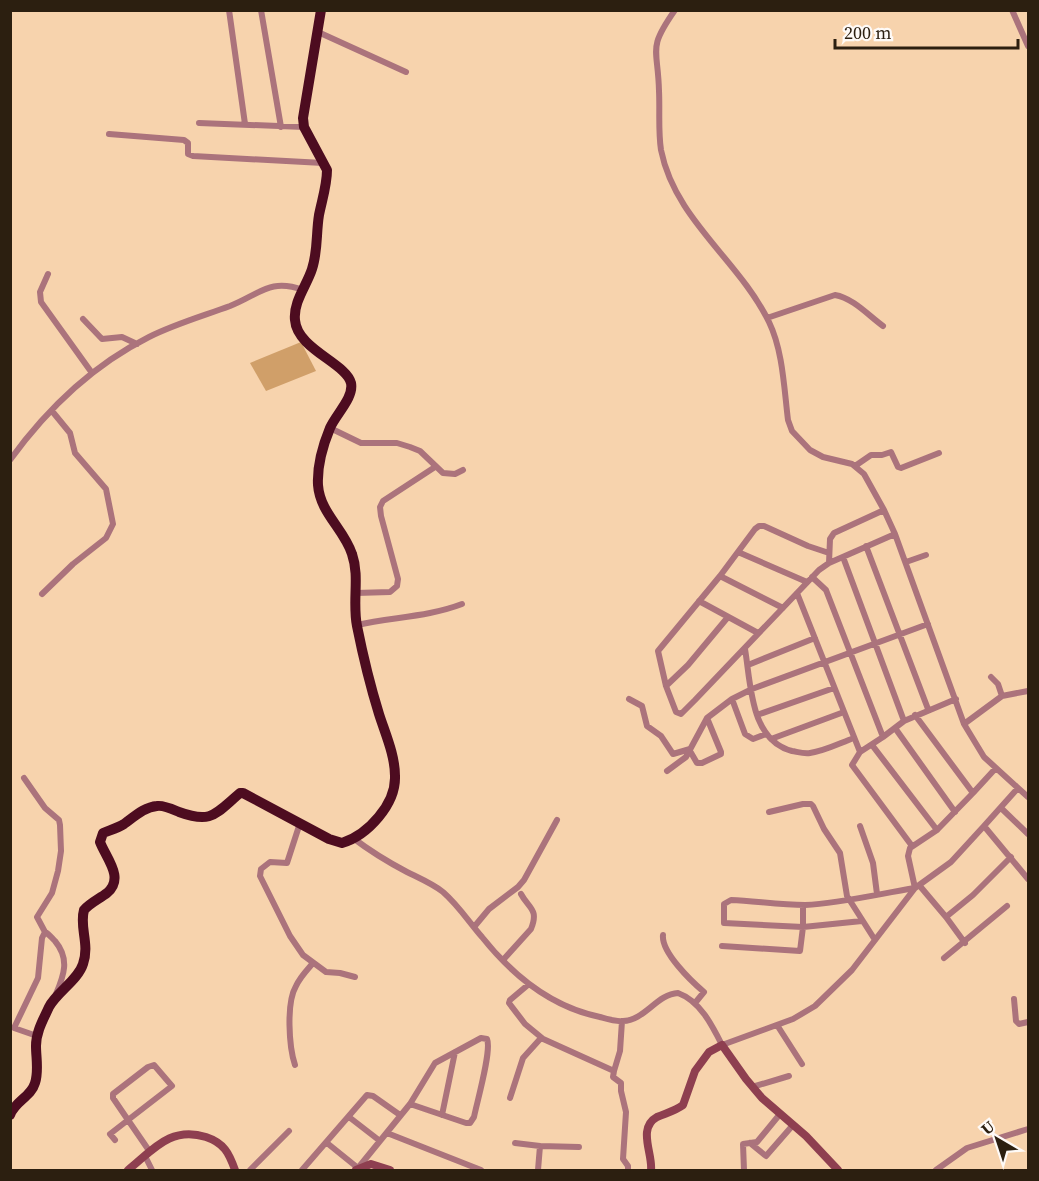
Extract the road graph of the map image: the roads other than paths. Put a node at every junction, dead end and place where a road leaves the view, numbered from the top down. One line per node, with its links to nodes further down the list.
1 (229, 10): 10 (street)
2 (261, 10): 11 (street)
3 (321, 10): 6 (highway)
4 (675, 10): 17 (street)
5 (1012, 10): 7 (street)
6 (318, 32): 8 (street); 12 (highway)
7 (1029, 46)
8 (406, 72)
9 (199, 123): 10 (street)
10 (245, 124): 11 (street)
11 (281, 127): 12 (street)
12 (304, 127): 14 (highway)
13 (109, 134): 14 (street)
14 (324, 163): 16 (highway)
15 (48, 274): 21 (street)
16 (303, 290): 20 (street); 23 (highway)
17 (767, 318): 19 (street); 27 (street)
18 (83, 319): 20 (street)
19 (883, 326)
20 (136, 344): 21 (street)
21 (92, 373): 22 (street)
22 (52, 411): 25 (street); 42 (street)
23 (330, 428): 26 (street); 41 (highway)
24 (939, 453): 27 (street)
25 (10, 460)
26 (435, 466): 28 (street); 41 (street)
27 (855, 466): 29 (street)
28 (463, 471)
29 (884, 510): 30 (street); 33 (street)
30 (895, 534): 31 (street); 36 (street)
31 (866, 546): 35 (street); 50 (street)
32 (738, 552): 33 (street); 38 (street); 39 (street)
33 (829, 553): 37 (street)
34 (926, 555): 36 (street)
35 (843, 557): 37 (street); 52 (street)
36 (906, 562): 47 (street)
37 (829, 564): 39 (street)
38 (720, 576): 43 (street); 45 (street)
39 (809, 579): 40 (street); 54 (street)
40 (797, 592): 45 (street); 51 (street)
41 (356, 593): 48 (highway)
42 (42, 594)
43 (699, 601): 46 (street); 58 (street)
44 (462, 604): 48 (street)
45 (783, 608): 49 (street)
46 (728, 617): 49 (street); 58 (street)
47 (928, 624): 50 (street); 65 (street)
48 (357, 625): 95 (highway)
49 (758, 633): 53 (street)
50 (900, 634): 52 (street); 66 (street)
51 (815, 638): 55 (street); 56 (street)
52 (874, 643): 54 (street); 71 (street)
53 (745, 649): 56 (street); 58 (street)
54 (849, 653): 55 (street); 75 (street)
55 (825, 663): 59 (street); 60 (street)
56 (748, 665): 60 (street)
57 (991, 677): 62 (street)
58 (666, 686)
59 (834, 688): 67 (street); 68 (street)
60 (752, 689): 64 (street); 68 (street)
61 (1029, 691): 62 (street)
62 (1002, 696): 72 (street)
63 (628, 699): 78 (street)
64 (732, 699): 70 (street); 74 (street)
65 (956, 699): 66 (street); 72 (street)
66 (928, 709): 69 (street)
67 (844, 712): 74 (street); 76 (street)
68 (758, 715): 74 (street)
69 (915, 715): 71 (street); 84 (street)
70 (707, 718): 78 (street); 78 (street)
71 (904, 721): 73 (street)
72 (964, 724): 80 (street)
73 (895, 728): 75 (street); 88 (street)
74 (768, 736): 76 (street)
75 (883, 737): 77 (street)
76 (854, 738): 79 (street)
77 (872, 745): 79 (street); 93 (street)
78 (690, 750): 81 (street)
79 (860, 752): 96 (street)
80 (995, 769): 83 (street); 84 (street)
81 (667, 771)
82 (24, 778): 109 (street)
83 (1018, 788): 85 (street); 86 (street)
84 (974, 793): 88 (street)
85 (1029, 797)
86 (1000, 808): 92 (street); 94 (street)
87 (769, 812): 102 (street)
88 (955, 812): 93 (street)
89 (557, 820): 107 (street)
90 (300, 823): 95 (highway); 116 (street); 119 (highway)
91 (860, 826): 101 (street)
92 (984, 826): 97 (street); 99 (street)
93 (937, 830): 96 (street)
94 (1029, 834)
95 (353, 838): 107 (street)
96 (912, 846): 99 (street)
97 (1011, 857): 98 (street); 105 (street)
98 (1029, 879)
99 (917, 886): 101 (street); 105 (street); 111 (street)
100 (521, 894): 115 (street)
101 (877, 894): 102 (street)
102 (849, 900): 103 (street); 106 (street)
103 (803, 905): 108 (street); 108 (street)
104 (1007, 906): 112 (street)
105 (946, 917): 112 (street)
106 (862, 921): 108 (street); 111 (street)
107 (474, 927): 115 (street)
108 (803, 927): 113 (street)
109 (45, 932): 119 (street); 125 (street)
110 (663, 935): 121 (street)
111 (875, 940): 124 (street)
112 (965, 943): 114 (street)
113 (722, 946)
114 (944, 958)
115 (503, 960): 118 (street)
116 (313, 963): 117 (street); 130 (street)
117 (354, 977)
118 (529, 984): 122 (street); 126 (street)
119 (54, 998): 125 (highway)
120 (1014, 999): 123 (street)
121 (695, 1003): 122 (street); 127 (street)
122 (622, 1021): 131 (street)
123 (1029, 1022)
124 (777, 1025): 127 (street); 129 (street)
125 (37, 1036): 137 (highway)
126 (542, 1038): 131 (street); 134 (street)
127 (722, 1045): 133 (street); 164 (street)
128 (455, 1052): 135 (street); 139 (street); 139 (street)
129 (802, 1064)
130 (295, 1065)
131 (614, 1071): 163 (street)
132 (789, 1076): 133 (street)
133 (752, 1087): 136 (street)
134 (510, 1098)
135 (410, 1104): 138 (street); 139 (street)
136 (780, 1114): 142 (street); 148 (street)
137 (10, 1115)
138 (400, 1115): 140 (street); 145 (street)
139 (442, 1115)
140 (349, 1117): 147 (street); 149 (street)
141 (128, 1120): 141 (street); 146 (street); 153 (street)
142 (793, 1125): 148 (street); 166 (street)
143 (1029, 1129): 167 (street)
144 (289, 1131): 158 (street)
145 (387, 1133): 147 (street); 161 (street)
146 (115, 1140)
147 (380, 1141): 154 (street)
148 (749, 1142): 165 (street)
149 (327, 1143): 154 (street); 159 (street)
150 (515, 1143): 151 (street)
151 (540, 1146): 152 (street); 162 (street)
152 (579, 1147)
153 (148, 1154): 155 (street); 156 (street); 157 (street)
154 (357, 1169): 160 (street)
155 (128, 1170)
156 (152, 1170)
157 (235, 1170)
158 (250, 1170)
159 (302, 1170)
160 (390, 1170)
161 (481, 1170)
162 (538, 1170)
163 (628, 1170)
164 (651, 1170)
165 (744, 1170)
166 (838, 1170)
167 (936, 1170)

